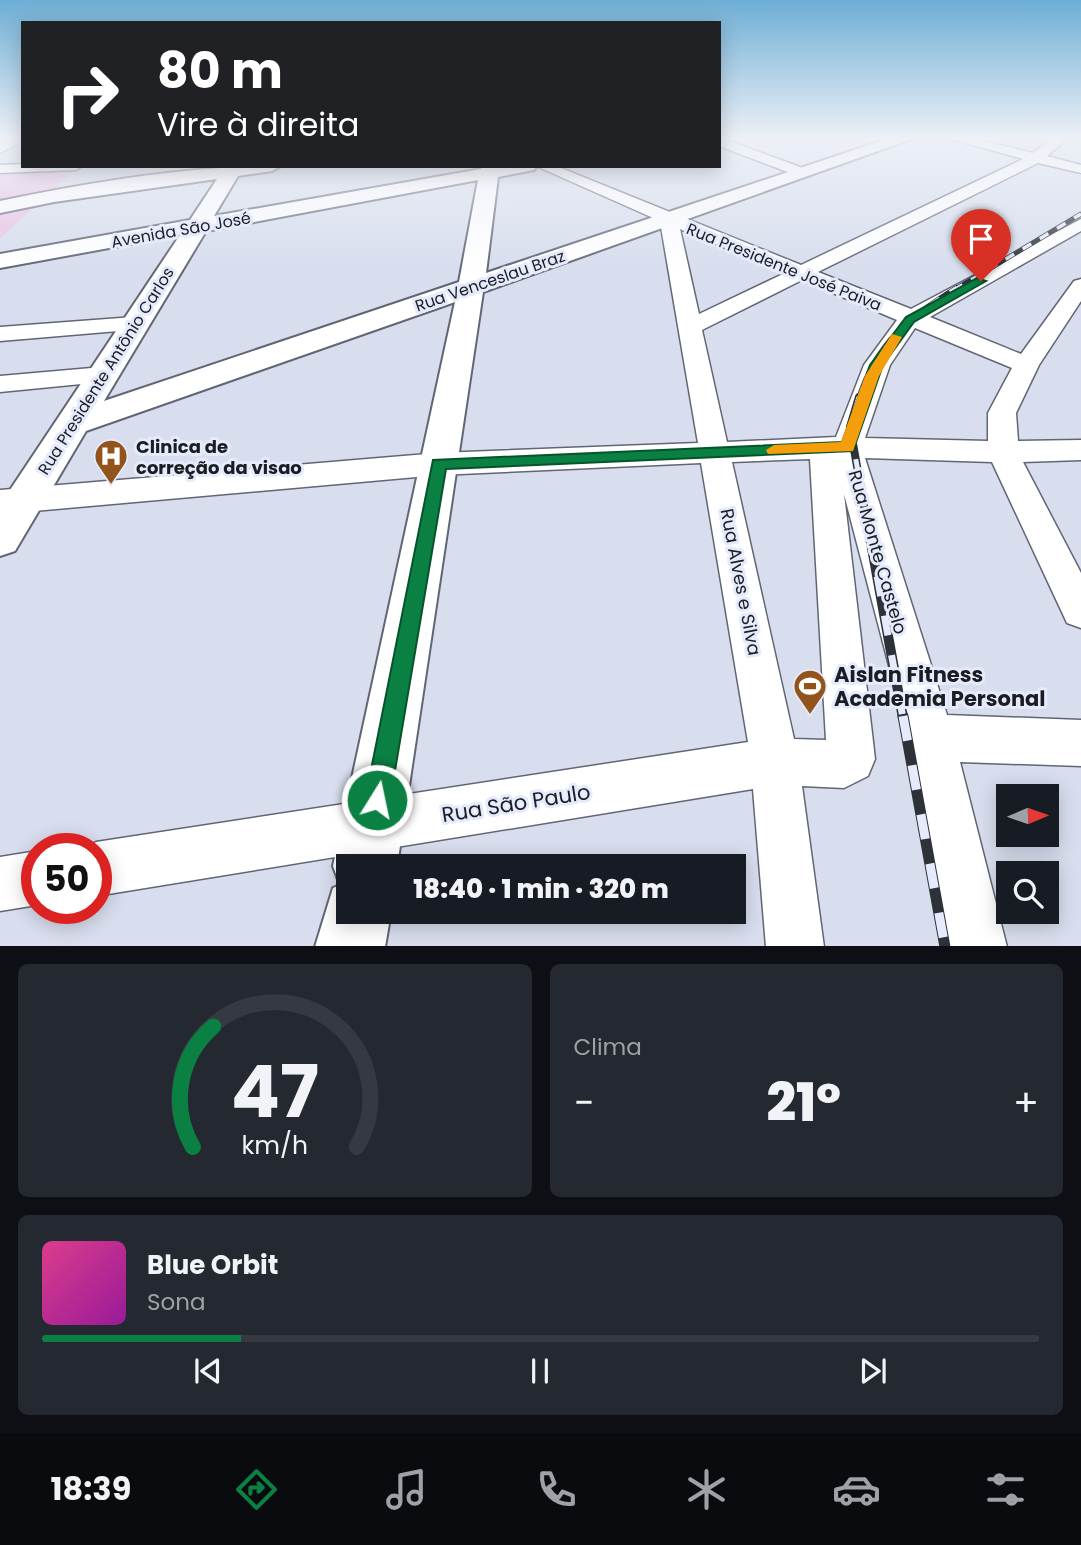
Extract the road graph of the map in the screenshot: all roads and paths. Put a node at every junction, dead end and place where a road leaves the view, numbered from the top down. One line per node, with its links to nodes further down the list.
1 (71, 181): 9 (main road)
2 (152, 181): 9 (main road)
3 (226, 181): 14 (main road, Rua Presidente Antônio Carlos)
4 (435, 181): 14 (main road, Avenida São José)
5 (499, 181): 18 (main road)
6 (578, 181): 12 (street, Rua Presidente José Paiva)
7 (780, 181): 12 (main road, Rua Venceslau Braz)
8 (988, 181): 16 (street)
9 (54, 196): 10 (main road); 11 (main road)
10 (0, 207)
11 (27, 220)
12 (669, 220): 16 (street, Rua Presidente José Paiva); 18 (main road, Rua Venceslau Braz); 21 (street, Rua Alves e Silva)
13 (1081, 224): 19 (street, Rua Monte Castelo)
14 (197, 228): 15 (main road, Avenida São José); 20 (main road, Rua Presidente Antônio Carlos)
15 (0, 261)
16 (802, 272): 19 (street, Rua Presidente José Paiva); 21 (street)
17 (1081, 285): 23 (street)
18 (471, 287): 26 (main road, Rua Venceslau Braz); 31 (main road)
19 (910, 319): 23 (street, Rua Presidente José Paiva); 27 (street, Rua Monte Castelo)
20 (135, 324): 22 (street); 24 (main road, Rua Presidente Antônio Carlos)
21 (690, 327): 30 (street, Rua Alves e Silva)
22 (0, 334)
23 (1026, 365): 29 (street)
24 (103, 375): 25 (street); 26 (main road, Rua Presidente Antônio Carlos)
25 (0, 384)
26 (72, 424): 32 (main road, Rua Presidente Antônio Carlos)
27 (836, 448): 29 (street); 30 (street); 35 (street, Rua Monte Castelo); 37 (street, Rua São Paulo)
28 (1081, 450): 29 (street)
29 (1003, 452): 34 (street)
30 (716, 453): 31 (street); 37 (street, Rua Alves e Silva)
31 (439, 464): 32 (street); 38 (main road)
32 (13, 500): 33 (main road, Rua Presidente Antônio Carlos)
33 (0, 539)
34 (1081, 611)
35 (932, 738): 36 (street); 45 (street, Rua Monte Castelo)
36 (1081, 743)
37 (775, 762): 38 (street, Rua São Paulo); 44 (street, Rua Alves e Silva)
38 (369, 846): 39 (street, Rua São Paulo)
39 (112, 868)
40 (21, 881): 41 (street)
41 (0, 884)
42 (355, 924): 43 (main road)
43 (351, 946)
44 (795, 946)
45 (978, 946)

